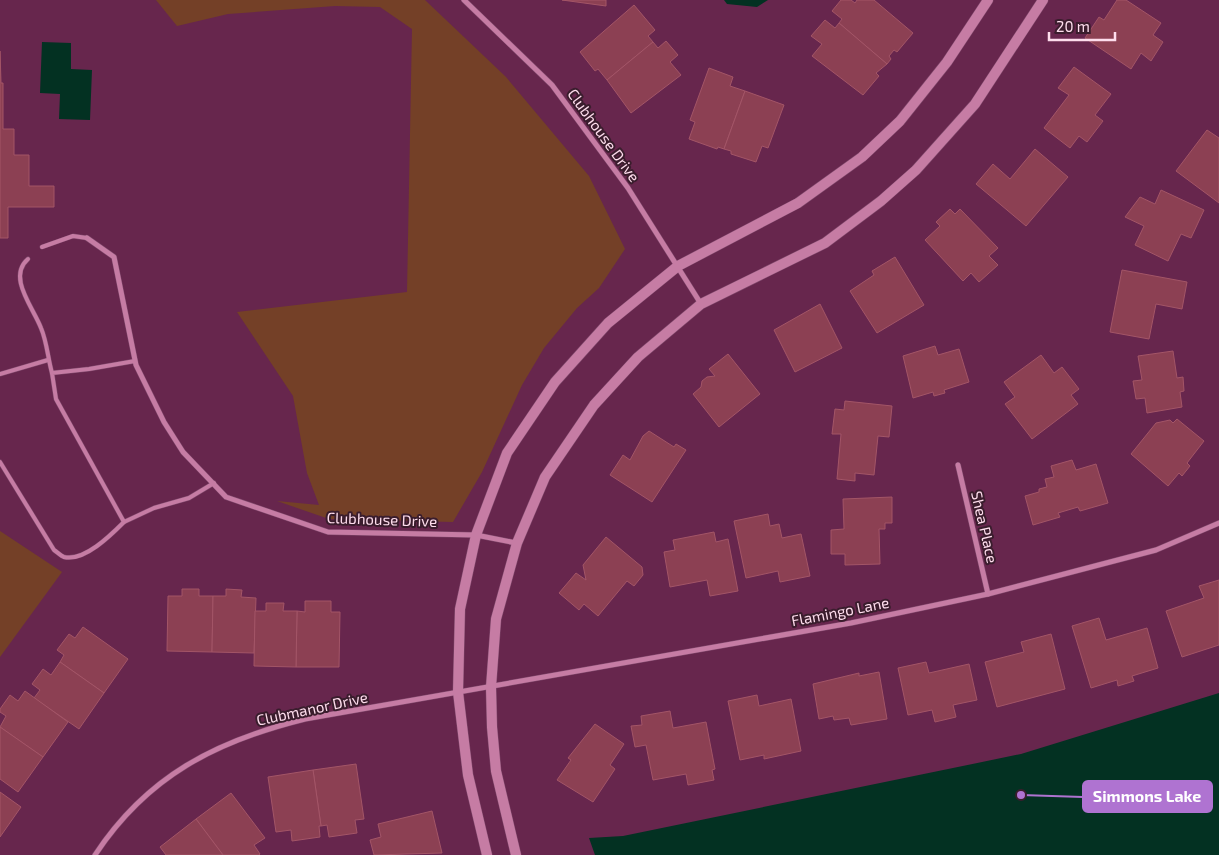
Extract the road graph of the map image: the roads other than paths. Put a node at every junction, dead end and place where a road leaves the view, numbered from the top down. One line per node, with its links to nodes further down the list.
1 (464, 0): 7 (street, Clubhouse Drive)
2 (988, 0): 7 (street)
3 (1043, 0): 8 (street)
4 (87, 238): 5 (lane); 10 (street, Clubhouse Drive)
5 (42, 247)
6 (28, 258): 9 (lane)
7 (678, 266): 8 (street, Clubhouse Drive); 18 (street)
8 (701, 304): 19 (street)
9 (48, 360): 11 (lane); 12 (lane)
10 (135, 360): 11 (lane); 15 (street, Clubhouse Drive)
11 (52, 373): 16 (lane)
12 (0, 374)
13 (0, 462): 16 (lane)
14 (958, 465): 20 (street, Shea Place)
15 (214, 484): 16 (lane); 18 (street, Clubhouse Drive)
16 (124, 522)
17 (1219, 523): 20 (street, Flamingo Lane)
18 (476, 535): 19 (street, Clubhouse Drive); 22 (street)
19 (517, 543): 21 (street)
20 (988, 594): 21 (street, Flamingo Lane)
21 (491, 687): 22 (street, Flamingo Lane); 25 (street)
22 (458, 692): 23 (street, Clubmanor Drive); 24 (street)
23 (94, 855)
24 (487, 855)
25 (516, 855)

